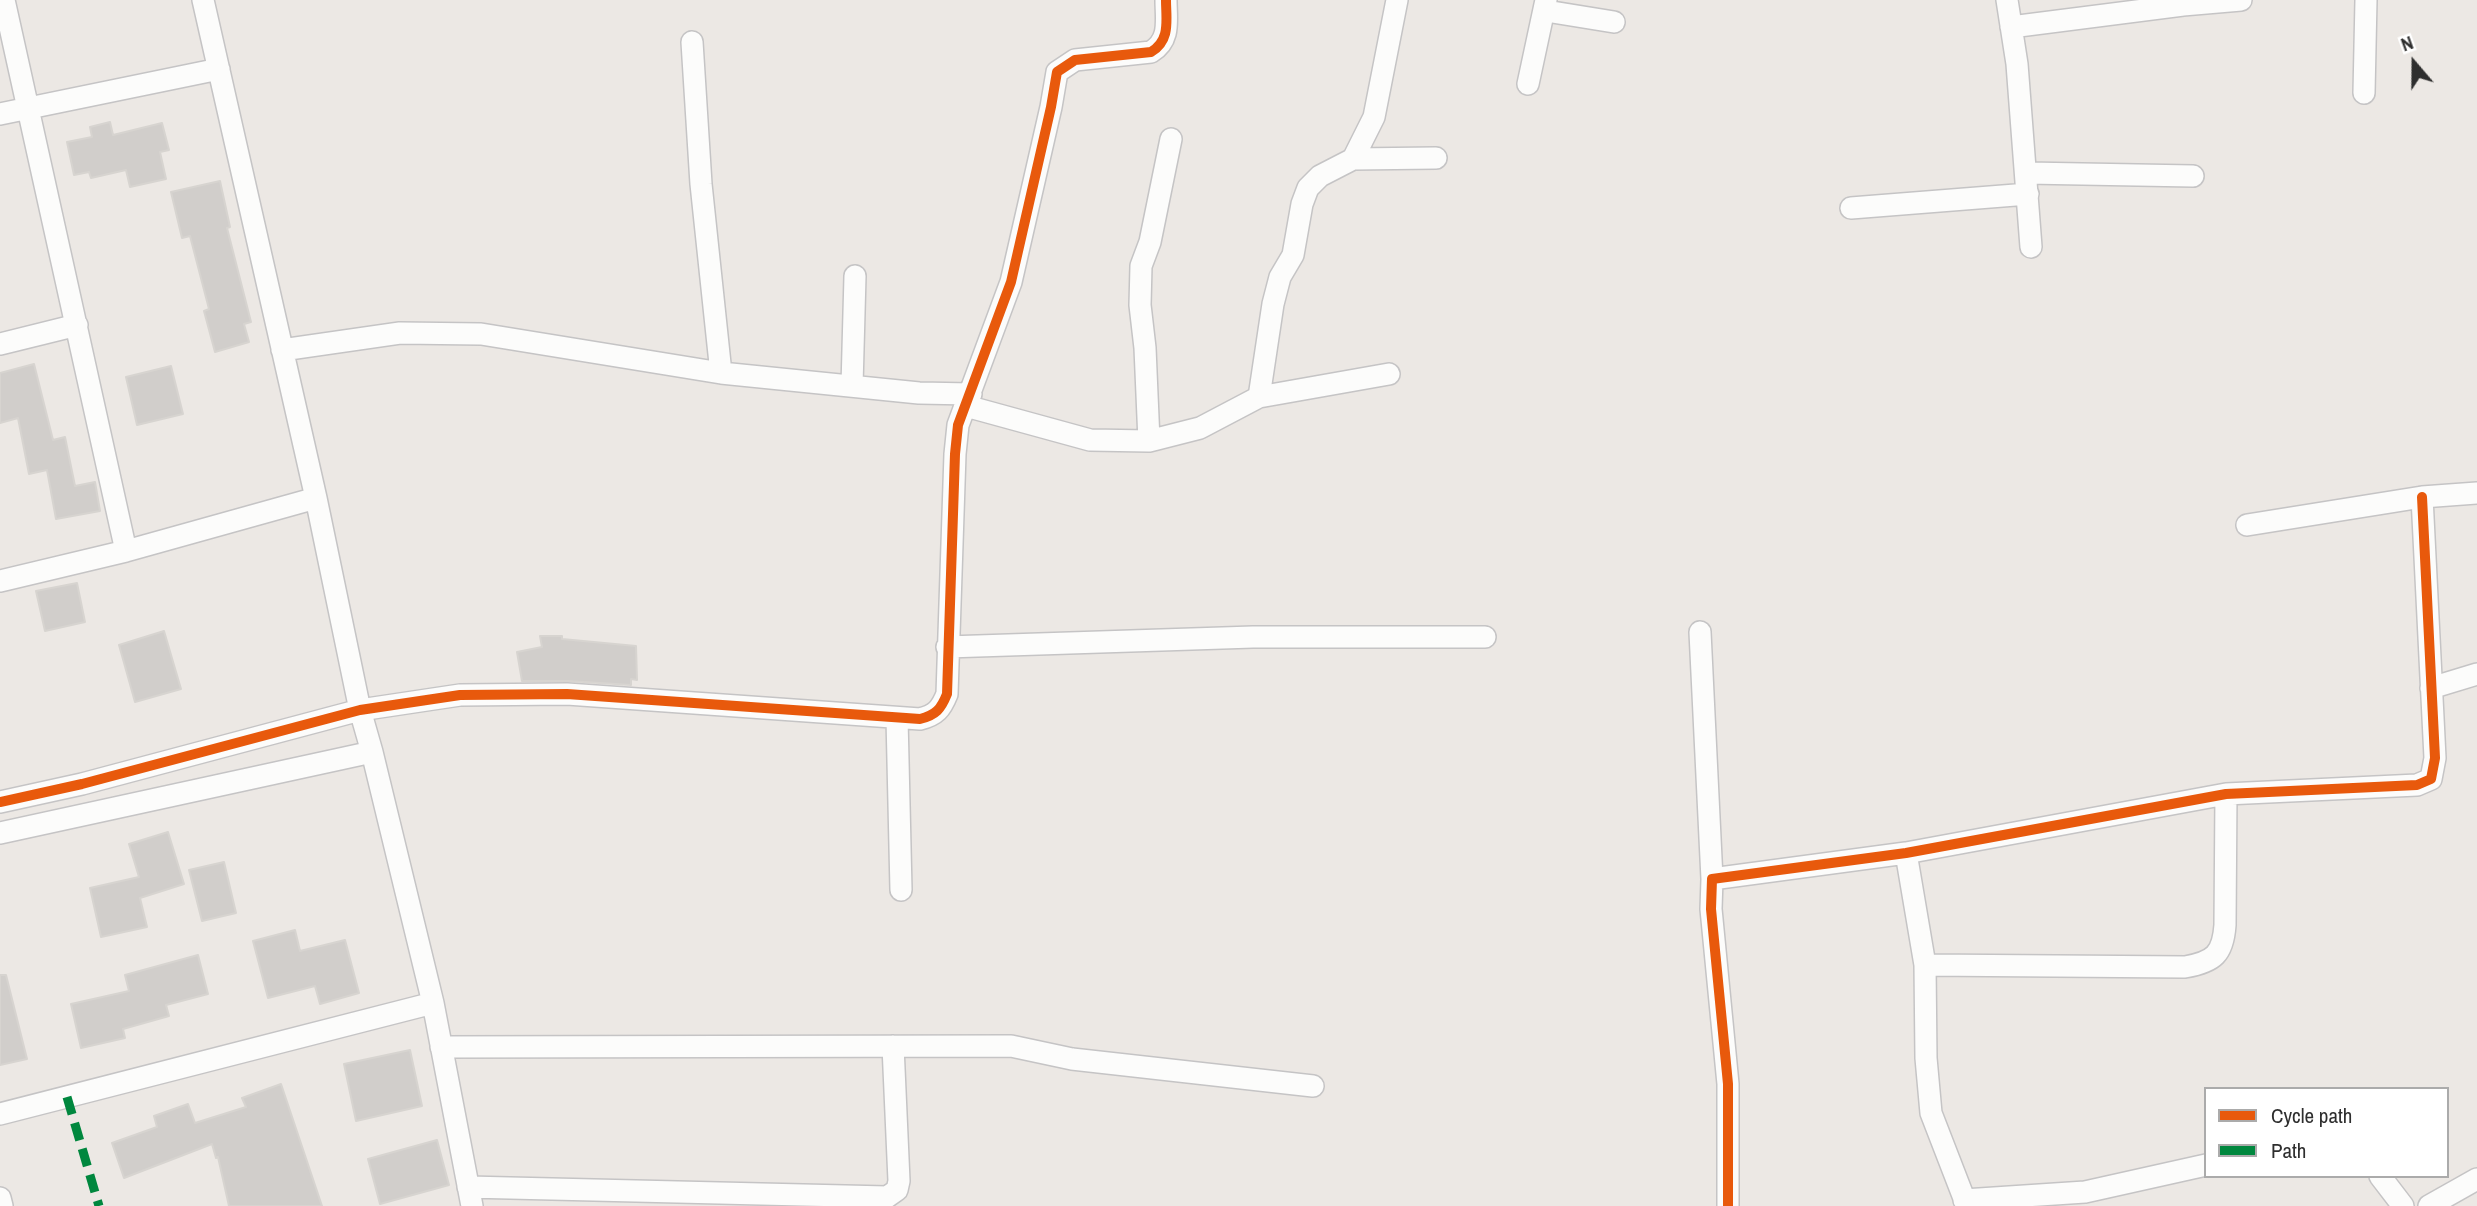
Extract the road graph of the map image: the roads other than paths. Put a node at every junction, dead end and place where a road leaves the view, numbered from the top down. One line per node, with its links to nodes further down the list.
1 (4, 0): 15 (street)
2 (203, 0): 12 (street)
3 (1166, 0): 32 (street)
4 (1397, 0): 19 (street)
5 (2007, 0): 10 (street)
6 (2241, 0): 10 (street)
7 (2367, 0): 14 (street)
8 (1546, 5): 9 (street); 13 (street)
9 (1614, 22)
10 (2011, 27): 21 (street)
11 (692, 42): 28 (street)
12 (219, 69): 15 (street); 27 (street)
13 (1528, 84)
14 (2364, 93)
15 (29, 107): 16 (street); 25 (street)
16 (0, 114)
17 (1171, 139): 33 (street)
18 (1436, 158): 19 (street)
19 (1353, 159): 31 (street)
20 (2193, 176): 21 (street)
21 (2028, 184): 22 (street); 23 (street)
22 (1851, 208)
23 (2031, 247)
24 (855, 276): 30 (street)
25 (77, 325): 26 (street); 38 (street)
26 (0, 344)
27 (282, 350): 28 (street); 36 (street)
28 (721, 373): 30 (street)
29 (1389, 374): 31 (street)
30 (852, 386): 32 (street)
31 (1259, 397): 33 (street)
32 (968, 400): 33 (street); 42 (street)
33 (1149, 440)
34 (2477, 494): 35 (street)
35 (2422, 497): 37 (street); 44 (street)
36 (316, 498): 38 (street); 45 (street)
37 (2247, 525)
38 (126, 551): 39 (street)
39 (0, 581)
40 (1700, 632): 52 (street)
41 (1485, 638): 42 (street)
42 (947, 647): 46 (street)
43 (2477, 674): 44 (street)
44 (2431, 688): 48 (street)
45 (360, 709): 46 (street); 47 (street); 49 (street)
46 (897, 718): 53 (street)
47 (372, 752): 50 (street); 55 (street)
48 (2226, 794): 51 (street); 54 (street)
49 (0, 802)
50 (0, 833)
51 (1906, 853): 52 (street); 54 (street)
52 (1712, 879): 68 (street)
53 (901, 890)
54 (1925, 965): 65 (street)
55 (433, 1003): 57 (street); 59 (street)
56 (893, 1046): 57 (street); 58 (street); 63 (street)
57 (441, 1047): 63 (street)
58 (1313, 1086)
59 (0, 1114)
60 (2204, 1165): 65 (street)
61 (2381, 1178): 69 (street)
62 (2477, 1179): 66 (street)
63 (470, 1196)
64 (0, 1198): 67 (street)
65 (1966, 1203)
66 (2430, 1205)
67 (2, 1206)
68 (1728, 1206)
69 (2403, 1206)

